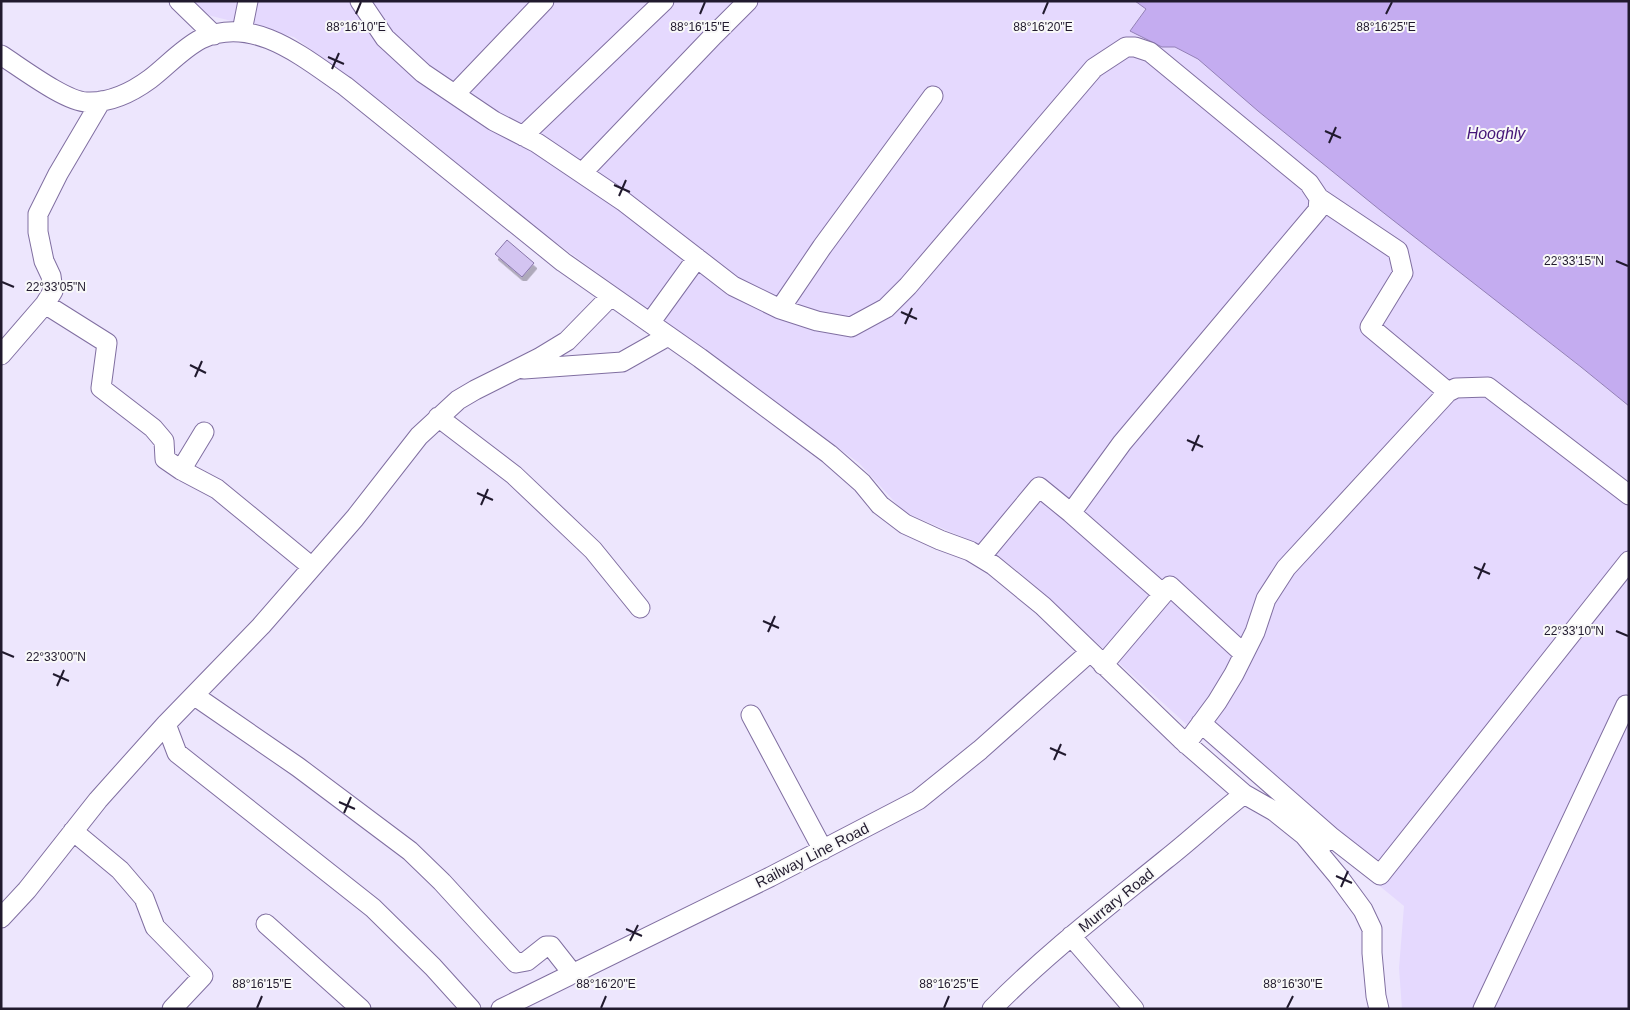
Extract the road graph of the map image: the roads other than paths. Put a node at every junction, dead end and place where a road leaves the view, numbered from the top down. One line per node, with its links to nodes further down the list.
1 (179, 1): 8 (street)
2 (248, 1): 7 (street)
3 (360, 1): 10 (street)
4 (544, 1): 10 (street)
5 (664, 1): 13 (street)
6 (748, 1): 14 (street)
7 (242, 31): 8 (street); 17 (street)
8 (214, 35): 12 (street)
9 (1, 55): 12 (street)
10 (455, 94): 13 (street)
11 (933, 96): 19 (street)
12 (101, 102): 18 (street)
13 (523, 136): 14 (street)
14 (582, 173): 16 (street)
15 (1319, 198): 19 (street); 24 (street); 29 (street)
16 (697, 258): 19 (street); 20 (street)
17 (611, 296): 20 (street); 23 (street)
18 (45, 304): 22 (street); 27 (street)
19 (780, 309)
20 (650, 324): 21 (street)
21 (668, 336): 23 (street); 30 (street)
22 (1, 355)
23 (514, 370): 25 (street)
24 (1448, 392): 28 (street); 35 (street)
25 (438, 417): 32 (street); 34 (street)
26 (204, 432): 27 (street)
27 (181, 470): 32 (street)
28 (1629, 495)
29 (1071, 513): 30 (street); 33 (street)
30 (981, 557): 36 (street)
31 (1629, 561): 45 (street)
32 (312, 567): 37 (street)
33 (1163, 594): 35 (street); 36 (street, Railway Line Road)
34 (640, 608)
35 (1244, 654): 40 (street)
36 (1096, 658): 42 (street); 46 (street, Railway Line Road)
37 (195, 696): 41 (street); 51 (street)
38 (1626, 705): 59 (street)
39 (751, 715): 46 (street)
40 (1201, 723): 42 (street); 45 (street)
41 (166, 724): 44 (street); 54 (street)
42 (1186, 744): 43 (street)
43 (1244, 794): 47 (street); 50 (street, Murrary Road)
44 (74, 831): 48 (street); 52 (street)
45 (1330, 836): 47 (street)
46 (823, 850): 51 (street, Railway Line Road)
47 (1317, 851): 58 (street)
48 (1, 918)
49 (266, 924): 53 (street)
50 (1071, 936): 56 (street, Murrary Road); 57 (street)
51 (573, 974): 55 (street, Railway Line Road)
52 (172, 1009)
53 (362, 1009)
54 (471, 1009)
55 (501, 1009)
56 (992, 1009)
57 (1134, 1009)
58 (1379, 1009)
59 (1483, 1009)

